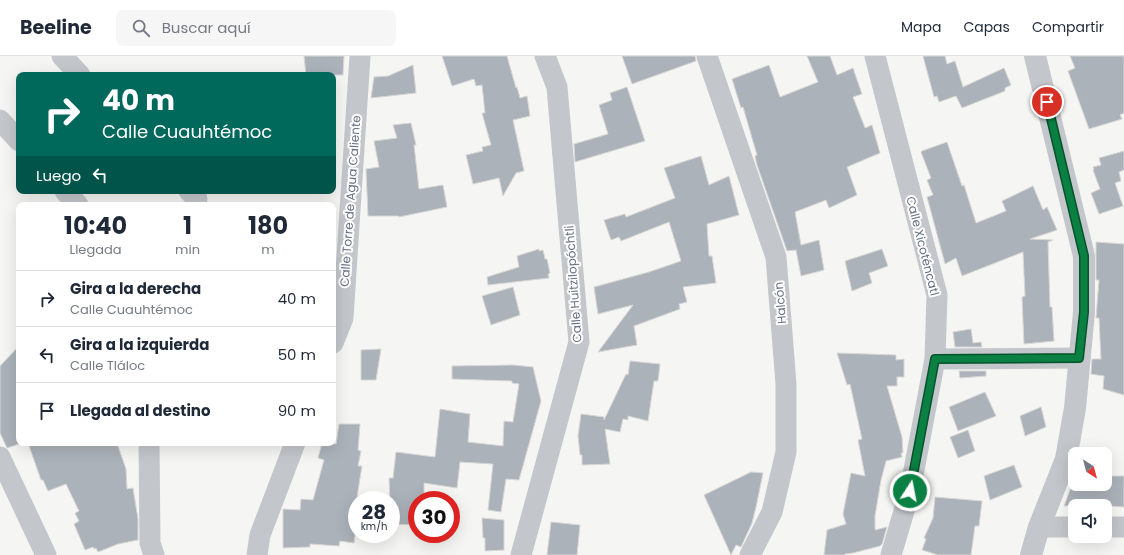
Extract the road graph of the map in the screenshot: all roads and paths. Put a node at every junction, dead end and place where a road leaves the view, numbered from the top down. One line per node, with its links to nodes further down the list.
1 (62, 56): 7 (street)
2 (360, 56): 12 (street, Calle Torre de Agua Caliente)
3 (545, 56): 25 (street, Calle Huitzilopóchtli)
4 (707, 56): 26 (street, Halcón)
5 (876, 56): 14 (street, Calle Xicoténcatl)
6 (1036, 56): 13 (street)
7 (77, 72)
8 (0, 120): 9 (street)
9 (16, 138)
10 (68, 194): 11 (street)
11 (75, 202)
12 (336, 336)
13 (1079, 358): 14 (street); 18 (street)
14 (935, 359): 27 (street, Calle Xicoténcatl)
15 (149, 446): 23 (street)
16 (294, 446): 24 (street)
17 (0, 457): 22 (street)
18 (1039, 527): 19 (street); 28 (street)
19 (1068, 527)
20 (1112, 527): 21 (street)
21 (1124, 528)
22 (46, 555)
23 (154, 555)
24 (257, 555)
25 (521, 555)
26 (750, 555)
27 (891, 555)
28 (1031, 555)

